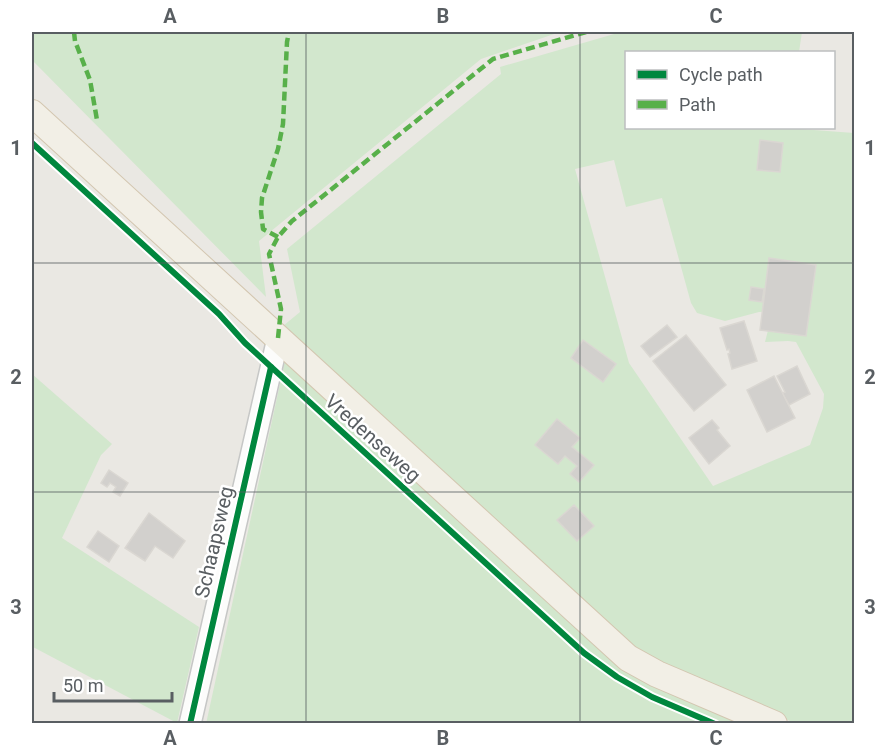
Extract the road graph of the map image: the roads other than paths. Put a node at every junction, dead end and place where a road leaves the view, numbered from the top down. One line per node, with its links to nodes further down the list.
1 (32, 113): 2 (main road, Vredenseweg)
2 (278, 339): 3 (street, Schaapsweg); 4 (main road, Vredenseweg)
3 (190, 723)
4 (774, 723)

